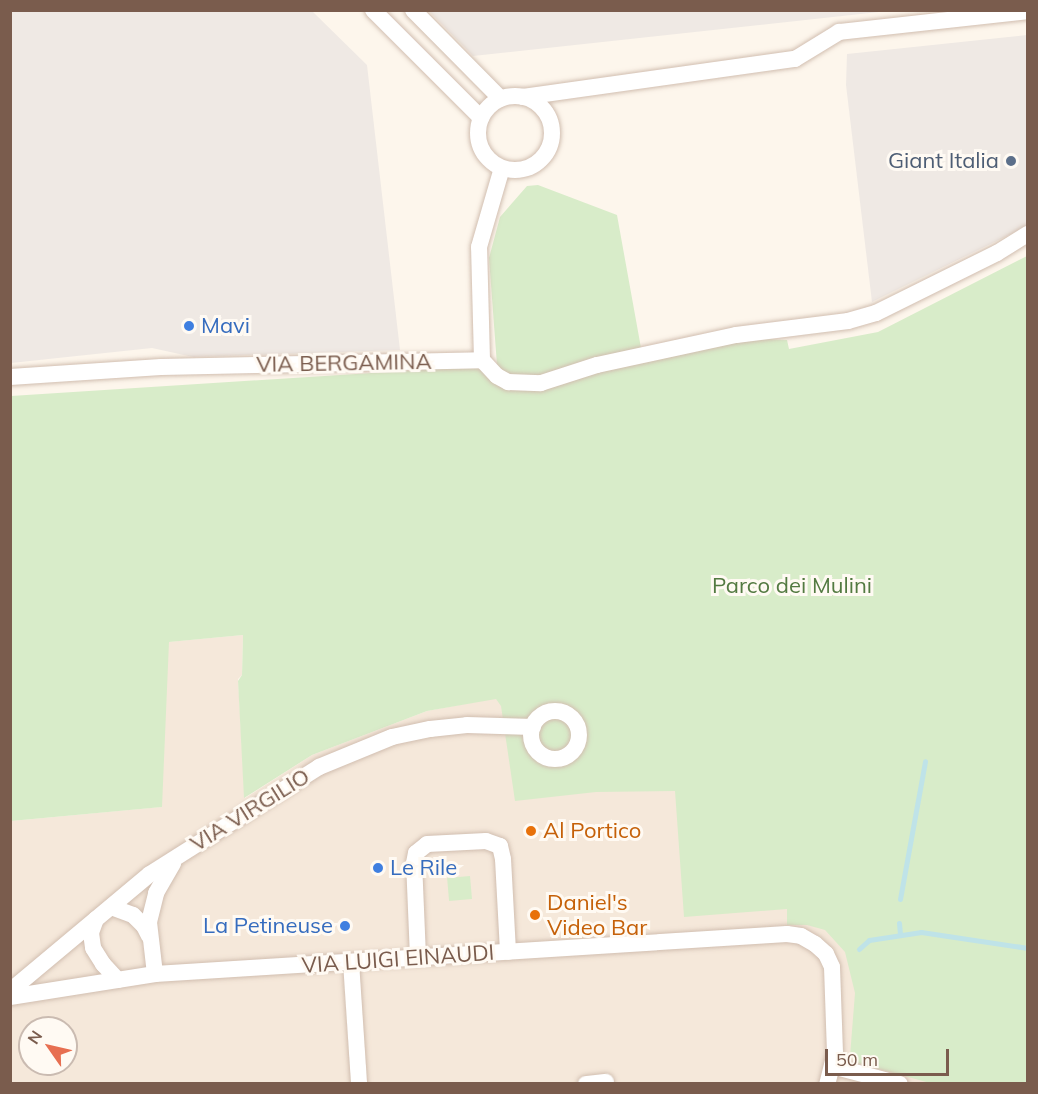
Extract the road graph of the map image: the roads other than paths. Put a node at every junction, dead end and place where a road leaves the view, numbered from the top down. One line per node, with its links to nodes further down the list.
1 (373, 10): 6 (street)
2 (413, 10): 5 (street)
3 (1028, 11): 4 (street)
4 (522, 97): 5 (street); 7 (street)
5 (501, 99): 6 (street)
6 (480, 118): 7 (street)
7 (502, 168): 9 (street)
8 (1028, 234): 9 (street)
9 (482, 360): 10 (street, VIA BERGAMINA)
10 (10, 377)
11 (533, 727): 12 (street, VIA VIRGILIO)
12 (181, 853): 13 (street, VIA VIRGILIO); 15 (street)
13 (111, 907): 14 (street, VIA VIRGILIO); 15 (street)
14 (96, 919): 20 (street); 21 (street, VIA VIRGILIO)
15 (149, 936): 19 (street)
16 (508, 952): 17 (street, VIA LUIGI EINAUDI); 17 (street); 23 (street, VIA LUIGI EINAUDI)
17 (418, 957): 18 (street, VIA LUIGI EINAUDI)
18 (351, 962): 19 (street, VIA LUIGI EINAUDI); 25 (street)
19 (155, 974): 20 (street, VIA LUIGI EINAUDI)
20 (118, 980): 22 (street, VIA LUIGI EINAUDI)
21 (10, 991)
22 (10, 997)
23 (832, 1066): 27 (street); 28 (street)
24 (606, 1082): 26 (street)
25 (359, 1083)
26 (586, 1083)
27 (827, 1083)
28 (900, 1083)

